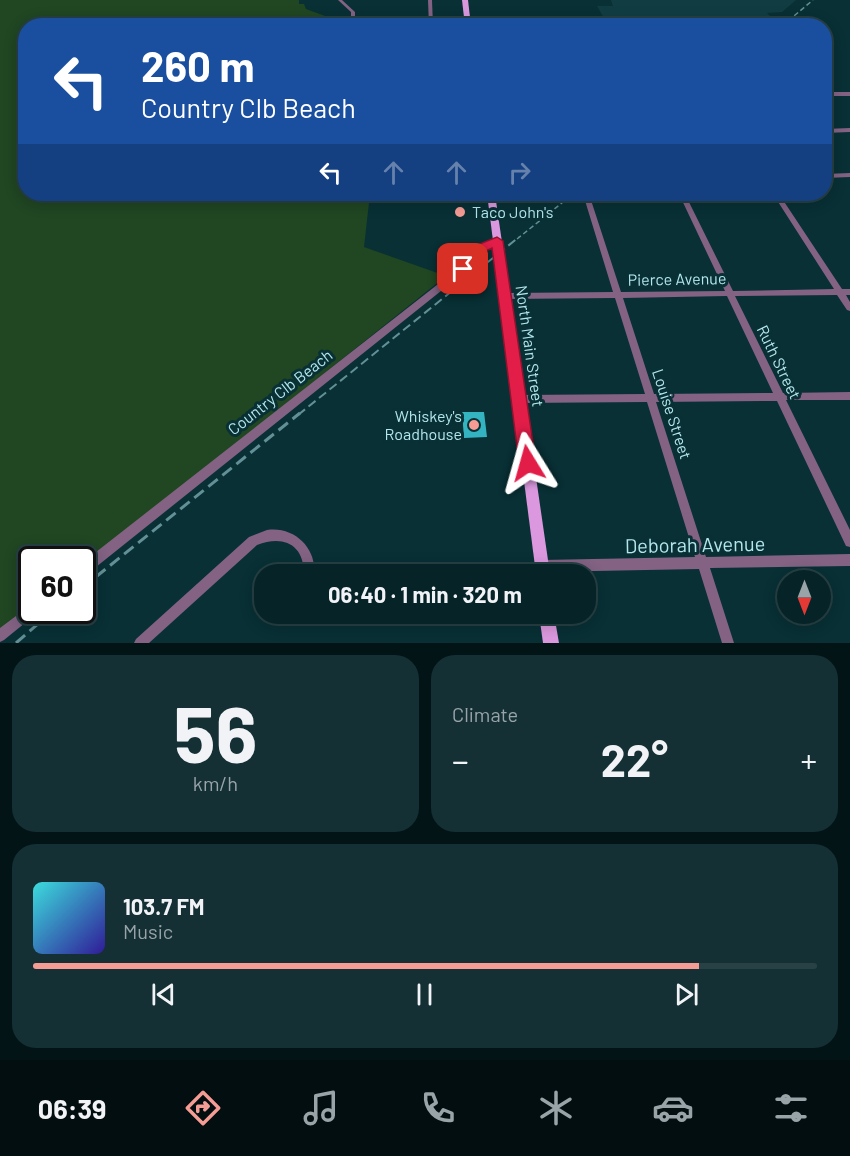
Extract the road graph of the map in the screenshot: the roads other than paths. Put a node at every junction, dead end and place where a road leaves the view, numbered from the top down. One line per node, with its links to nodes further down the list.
1 (340, 0): 4 (street)
2 (430, 0): 5 (street)
3 (465, 0): 6 (main road)
4 (353, 18)
5 (431, 18)
6 (467, 18)
7 (832, 94): 8 (street)
8 (850, 94)
9 (832, 130): 10 (street)
10 (850, 130)
11 (832, 176): 12 (street)
12 (850, 176)
13 (492, 201): 17 (main road, North Main Street)
14 (588, 201): 21 (street, Louise Street)
15 (685, 201): 18 (street, Ruth Street)
16 (781, 201): 19 (street)
17 (497, 241): 22 (main road, North Main Street); 29 (street, Country Clb Beach)
18 (729, 292): 19 (street, Pierce Avenue); 21 (street, Pierce Avenue); 24 (street, Ruth Street)
19 (840, 292): 20 (street, Pierce Avenue); 23 (street)
20 (850, 292)
21 (618, 295): 22 (street, Pierce Avenue); 26 (street, Louise Street)
22 (506, 296): 27 (main road, North Main Street)
23 (850, 308)
24 (779, 396): 25 (street); 26 (street); 28 (street, Ruth Street)
25 (850, 396)
26 (651, 397): 27 (street); 31 (street, Louise Street)
27 (519, 399): 33 (main road, North Main Street)
28 (850, 542)
29 (96, 559)
30 (850, 560): 31 (street, Deborah Avenue)
31 (703, 563): 34 (street, Deborah Avenue); 40 (street, Louise Street)
32 (308, 564): 38 (street)
33 (541, 564)
34 (596, 568)
35 (18, 621): 37 (street)
36 (548, 624): 39 (main road)
37 (0, 636)
38 (140, 643)
39 (551, 643)
40 (728, 643)

